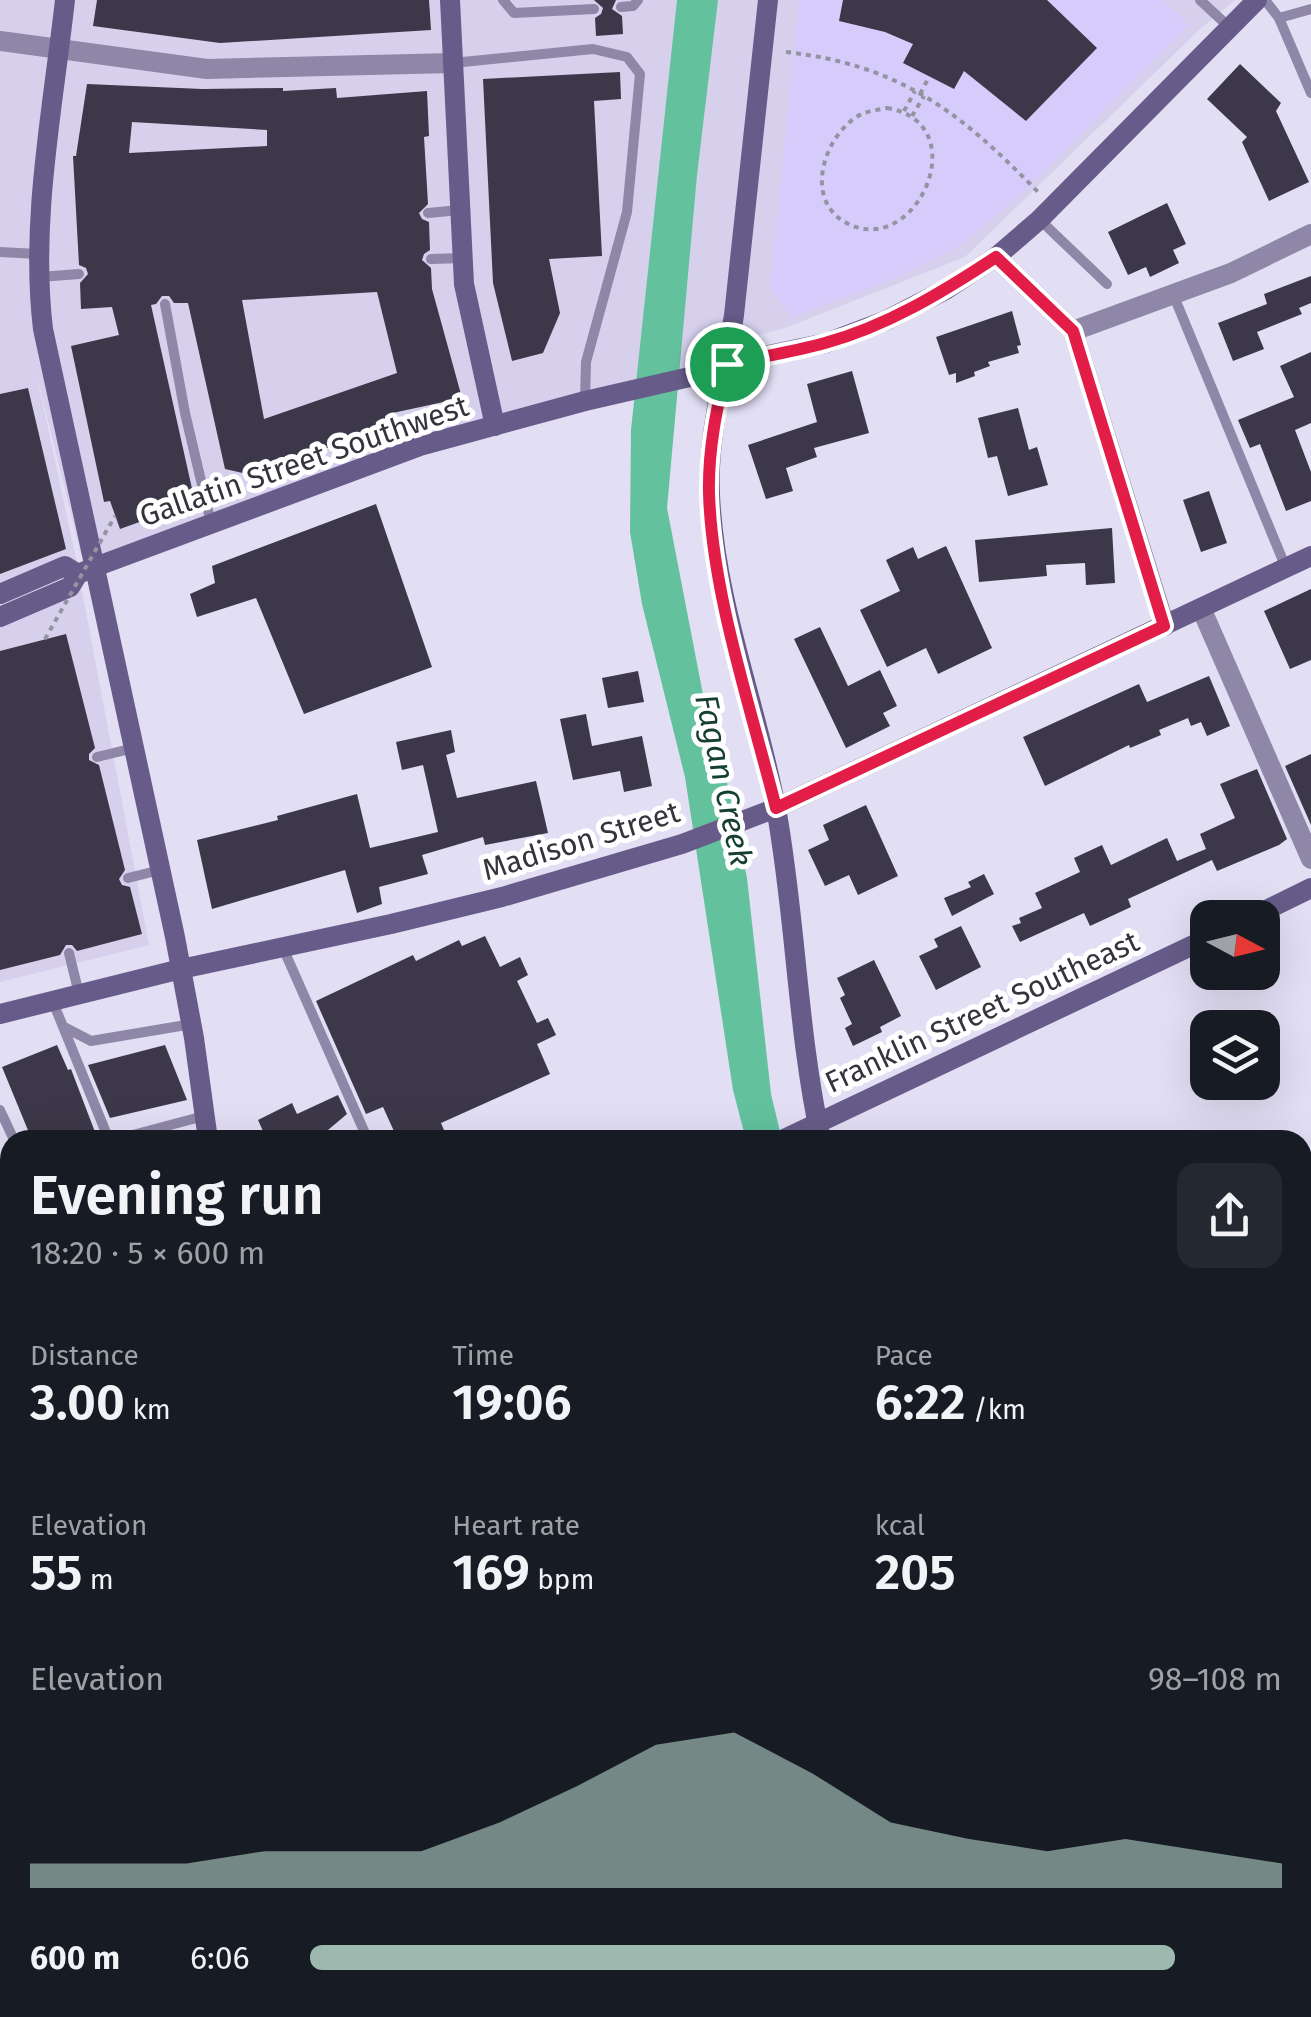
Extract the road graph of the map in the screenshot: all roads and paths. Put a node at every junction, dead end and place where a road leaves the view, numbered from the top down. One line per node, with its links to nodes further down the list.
1 (65, 0): 15 (street)
2 (450, 0): 17 (street)
3 (503, 0): 10 (lane)
4 (638, 0): 9 (lane)
5 (768, 0): 39 (street)
6 (1200, 0): 13 (lane)
7 (1257, 0): 13 (street, Gallatin Street Southwest)
8 (1265, 0): 12 (lane)
9 (621, 7)
10 (594, 8)
11 (1311, 9): 12 (lane)
12 (1279, 18): 19 (lane)
13 (1228, 27): 26 (street, Gallatin Street Southwest)
14 (0, 41): 15 (street)
15 (60, 48): 17 (street); 29 (street)
16 (786, 52): 20 (path)
17 (453, 63): 24 (street); 40 (lane)
18 (929, 77): 20 (path)
19 (1311, 93)
20 (920, 94): 21 (path); 22 (path); 23 (path)
21 (904, 111): 22 (path); 22 (path)
22 (912, 116)
23 (1039, 192)
24 (460, 210): 25 (lane); 31 (street)
25 (428, 213)
26 (1039, 220): 30 (street, Gallatin Street Southwest); 35 (lane)
27 (1311, 234): 36 (street)
28 (0, 252): 29 (lane)
29 (38, 254): 34 (street)
30 (996, 257): 38 (street); 39 (street, Gallatin Street Southwest)
31 (463, 258): 32 (lane); 41 (street)
32 (431, 259)
33 (79, 274): 34 (lane)
34 (38, 278): 46 (street)
35 (1106, 284)
36 (1172, 294): 38 (street); 45 (lane)
37 (166, 304): 43 (lane)
38 (1073, 331): 50 (street)
39 (727, 364): 40 (street, Gallatin Street Southwest); 54 (street)
40 (585, 400): 41 (street, Gallatin Street Southwest)
41 (495, 426): 43 (street, Gallatin Street Southwest)
42 (115, 516): 51 (path, bridge)
43 (211, 524): 46 (street, Gallatin Street Southwest)
44 (1311, 556): 45 (street, Madison Street)
45 (1286, 568): 48 (street, Madison Street)
46 (87, 570): 47 (street, Gallatin Street Southwest); 49 (street, Gallatin Street Southwest); 52 (street)
47 (0, 594)
48 (1201, 608): 50 (street, Madison Street); 55 (street)
49 (0, 618)
50 (1164, 626): 54 (street, Madison Street)
51 (45, 640)
52 (135, 748): 53 (lane); 56 (street)
53 (97, 757)
54 (776, 808): 60 (street, Madison Street); 74 (street)
55 (1311, 859)
56 (161, 870): 57 (lane); 63 (street)
57 (128, 878)
58 (1311, 888): 59 (street)
59 (1280, 903)
60 (282, 947): 63 (street, Madison Street); 73 (lane)
61 (1190, 947): 75 (street, Franklin Street Southeast)
62 (69, 952): 64 (lane)
63 (181, 969): 64 (street, Madison Street); 67 (street)
64 (79, 994): 65 (street, Madison Street)
65 (53, 1001): 66 (street, Madison Street); 68 (lane)
66 (0, 1014)
67 (192, 1024): 68 (lane); 69 (street)
68 (63, 1027): 70 (lane)
69 (205, 1116): 71 (lane); 72 (street)
70 (104, 1130)
71 (152, 1130)
72 (207, 1130)
73 (364, 1130)
74 (819, 1130)
75 (823, 1130)

